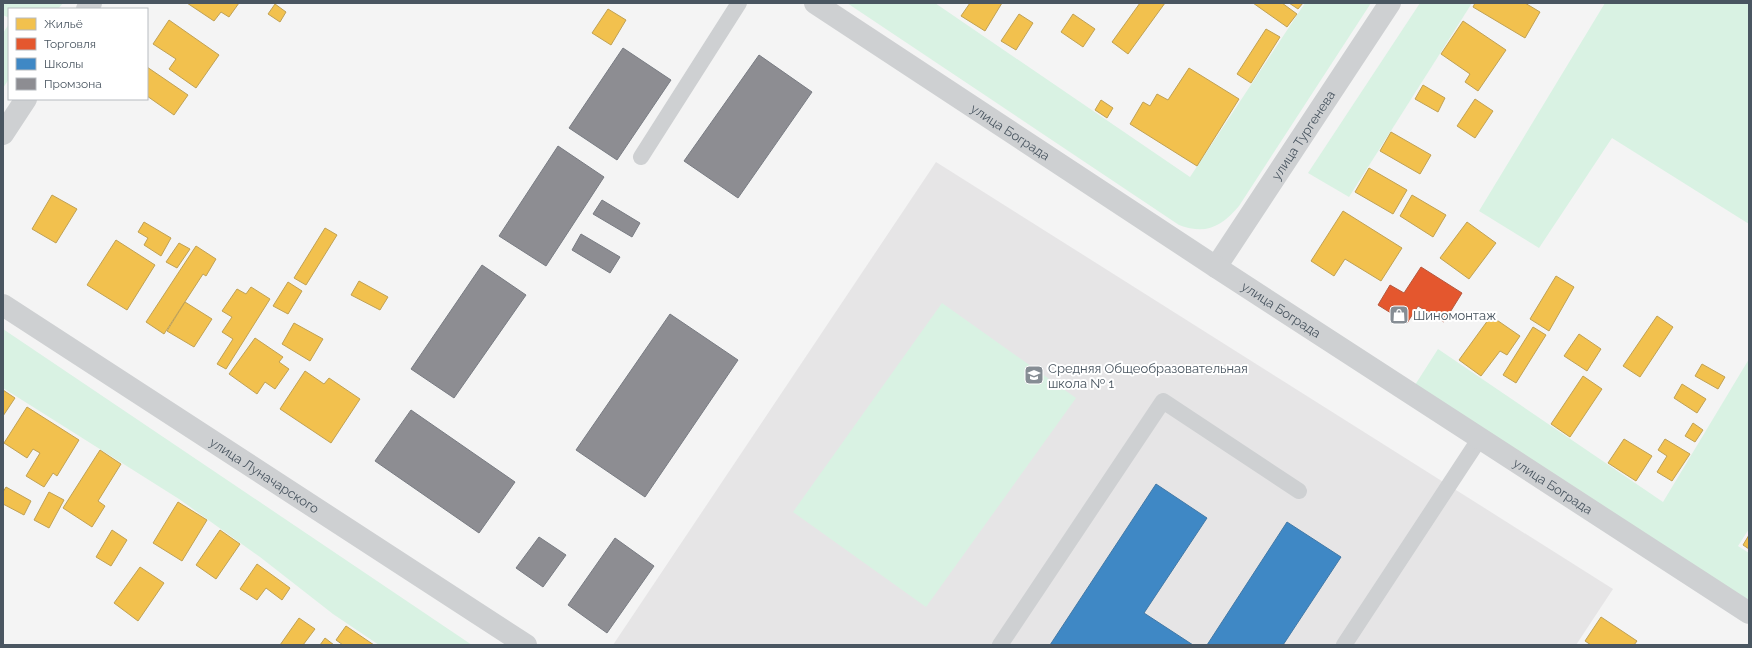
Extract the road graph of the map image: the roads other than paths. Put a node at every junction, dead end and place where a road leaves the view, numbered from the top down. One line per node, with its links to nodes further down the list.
1 (740, 3): 6 (lane)
2 (815, 3): 7 (street, улица Бограда)
3 (1390, 3): 7 (street, улица Тургенева)
4 (25, 100): 5 (street)
5 (3, 134)
6 (641, 157)
7 (1216, 267): 9 (street, улица Бограда)
8 (3, 305): 12 (street, улица Луначарского)
9 (1480, 438): 11 (street, улица Бограда); 14 (lane)
10 (1299, 490): 13 (lane)
11 (1749, 613)
12 (526, 645)
13 (1000, 645)
14 (1344, 645)

